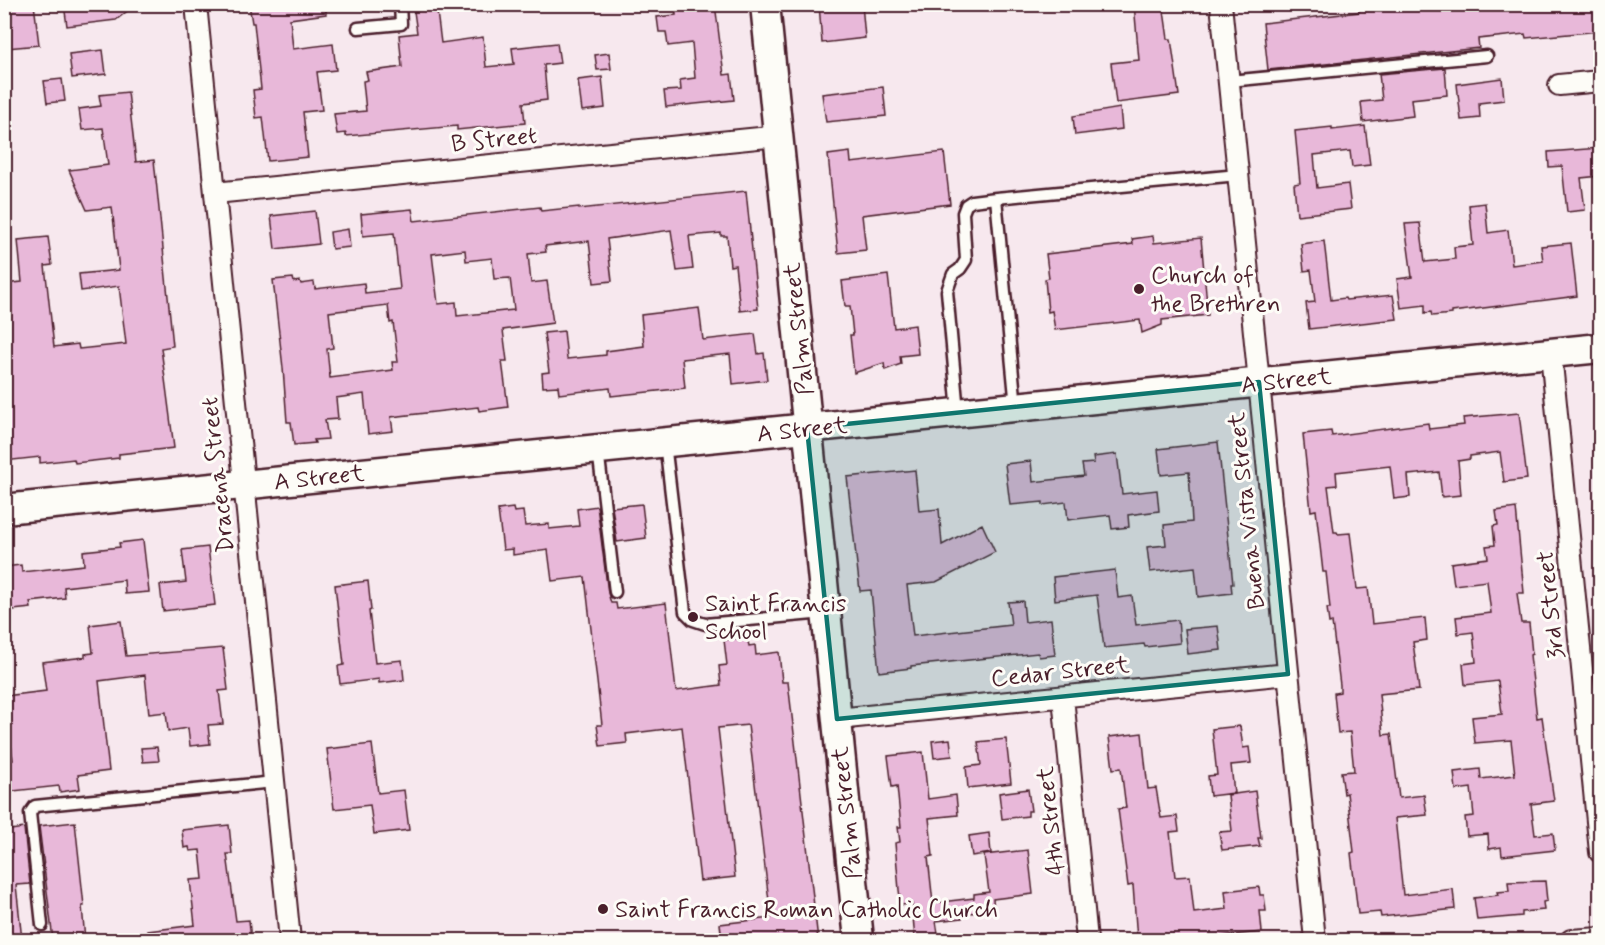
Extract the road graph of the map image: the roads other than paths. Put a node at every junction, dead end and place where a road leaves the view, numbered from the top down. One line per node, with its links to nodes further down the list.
1 (196, 4): 12 (street, Dracena Street)
2 (400, 4): 5 (lane)
3 (765, 4): 10 (street, Palm Street)
4 (1221, 4): 7 (street, Buena Vista Street)
5 (358, 28)
6 (1487, 56): 7 (lane)
7 (1229, 81): 11 (street, Buena Vista Street)
8 (1600, 81): 9 (street)
9 (1559, 85)
10 (778, 136): 12 (street, B Street); 19 (street, Palm Street)
11 (1238, 175): 13 (lane); 16 (street, Buena Vista Street)
12 (214, 193): 22 (street, Dracena Street)
13 (996, 198): 17 (lane); 18 (lane)
14 (1600, 348): 15 (street, A Street)
15 (1551, 353): 16 (street, A Street); 30 (street, 3rd Street)
16 (1259, 382): 17 (street, A Street); 26 (street, Buena Vista Street)
17 (1016, 407): 18 (street, A Street)
18 (958, 413): 19 (street, A Street)
19 (807, 428): 20 (street, A Street); 25 (street, Palm Street)
20 (665, 442): 21 (street, A Street); 25 (lane)
21 (598, 449): 22 (street, A Street); 24 (lane)
22 (244, 485): 23 (street, A Street); 29 (street, Dracena Street)
23 (4, 509)
24 (615, 592)
25 (826, 612): 28 (street, Palm Street)
26 (1288, 674): 27 (street, Cedar Street); 36 (street, Buena Vista Street)
27 (1063, 697): 28 (street, Cedar Street); 35 (street, 4th Street)
28 (837, 719): 34 (street, Palm Street)
29 (274, 782): 31 (lane); 33 (street, Dracena Street)
30 (1600, 852)
31 (42, 925)
32 (1600, 938): 37 (street)
33 (290, 940)
34 (859, 940)
35 (1087, 940)
36 (1315, 940)
37 (1571, 940)

